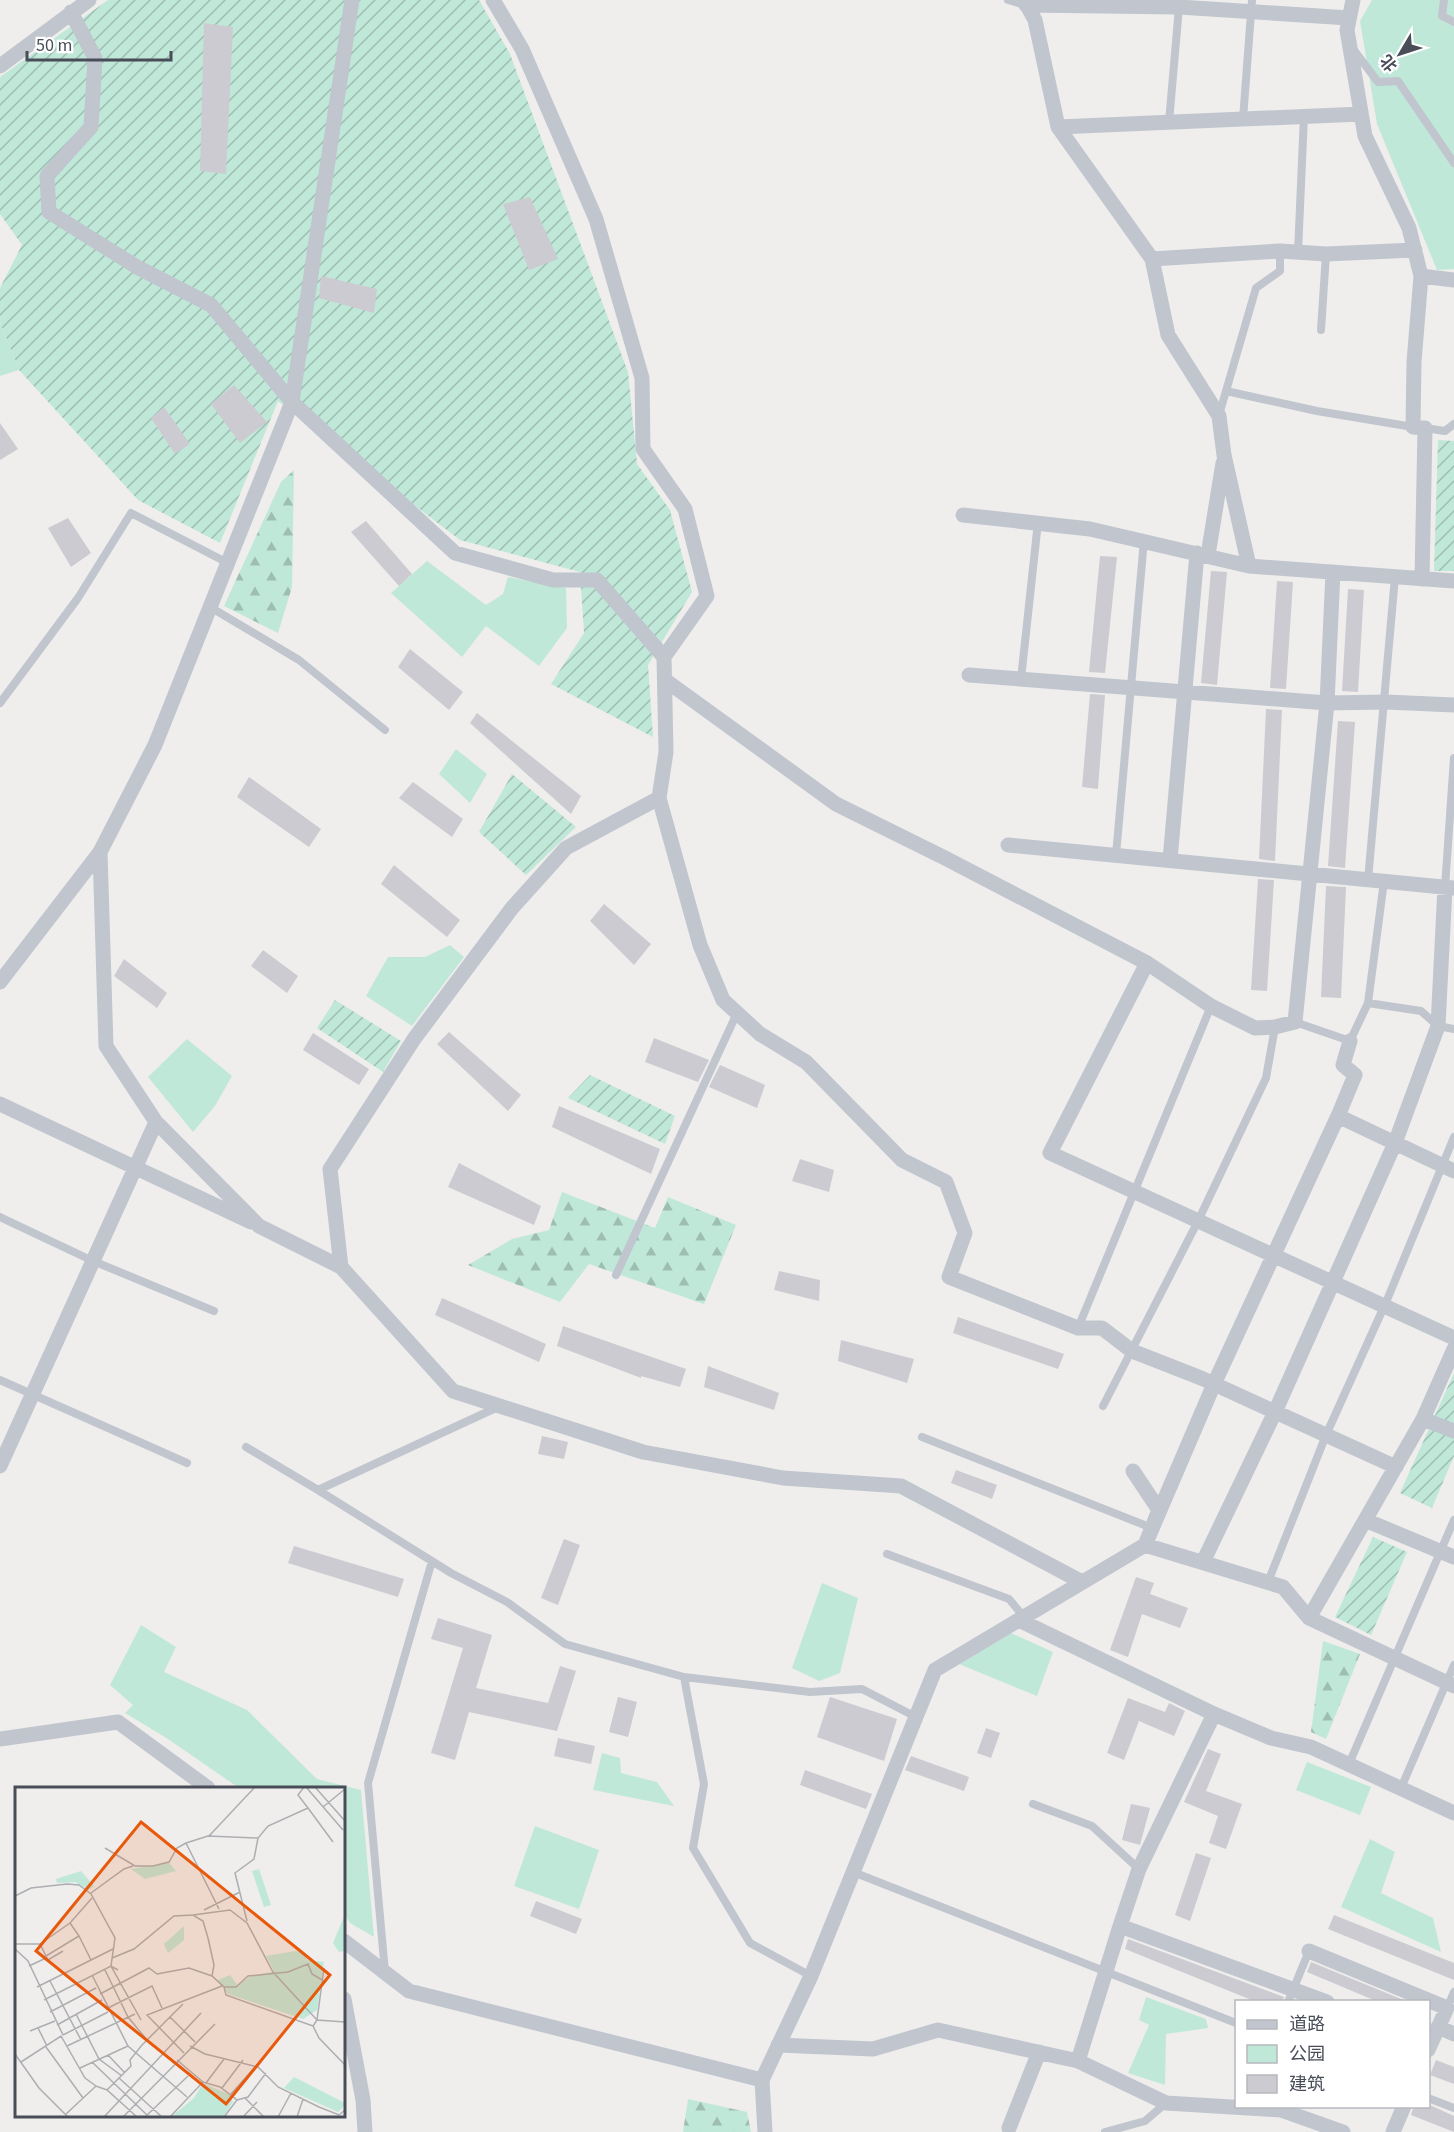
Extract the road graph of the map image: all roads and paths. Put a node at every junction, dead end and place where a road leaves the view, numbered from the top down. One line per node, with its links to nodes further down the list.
1 (89, 0): 10 (street)
2 (352, 0): 30 (street)
3 (493, 0): 46 (street)
4 (1008, 0): 7 (lane)
5 (1353, 0): 11 (street)
6 (1444, 0): 12 (lane)
7 (1025, 3): 8 (street); 19 (street)
8 (1179, 4): 9 (street); 18 (lane)
9 (1252, 6): 11 (street); 17 (lane)
10 (71, 12): 14 (street); 30 (street)
11 (1349, 18): 13 (street)
12 (1454, 22)
13 (1350, 45): 15 (street); 20 (lane)
14 (0, 66)
15 (1361, 114): 16 (street); 21 (street)
16 (1304, 116): 17 (street); 23 (lane)
17 (1243, 119): 18 (street)
18 (1169, 122): 19 (street)
19 (1058, 127): 25 (street)
20 (1454, 163)
21 (1415, 250): 24 (street); 26 (street)
22 (1280, 251): 23 (street); 25 (street); 29 (lane)
23 (1298, 252): 24 (street)
24 (1326, 254): 28 (lane)
25 (1152, 259): 31 (street)
26 (1421, 276): 27 (street); 33 (street)
27 (1454, 280)
28 (1321, 330)
29 (1226, 391): 31 (lane); 33 (lane)
30 (292, 402): 39 (street); 46 (street)
31 (1219, 417): 34 (street)
32 (1454, 424): 33 (lane)
33 (1419, 428): 43 (street)
34 (1224, 454): 38 (street); 40 (street)
35 (963, 515): 36 (street)
36 (1038, 522): 37 (street); 48 (lane)
37 (1144, 540): 38 (street); 50 (lane)
38 (1202, 554): 40 (street); 51 (street)
39 (228, 563): 45 (street); 53 (lane)
40 (1249, 566): 41 (street)
41 (1333, 572): 42 (street); 54 (street)
42 (1395, 577): 43 (street); 52 (lane)
43 (1422, 579): 44 (street)
44 (1454, 581)
45 (210, 607): 56 (lane); 60 (street)
46 (664, 657): 49 (street)
47 (969, 675): 48 (street)
48 (1021, 679): 50 (street)
49 (665, 680): 58 (street); 67 (street)
50 (1132, 687): 51 (street); 61 (lane)
51 (1184, 692): 54 (street); 62 (street)
52 (1386, 702): 54 (street); 55 (street); 64 (lane)
53 (0, 703)
54 (1327, 703): 63 (street)
55 (1454, 705)
56 (385, 730)
57 (1454, 758): 66 (lane)
58 (659, 798): 71 (street); 90 (street)
59 (1008, 845): 61 (street)
60 (100, 852): 68 (street); 79 (street)
61 (1116, 855): 62 (street)
62 (1170, 860): 63 (street)
63 (1310, 874): 64 (street); 72 (street)
64 (1368, 880): 65 (street)
65 (1384, 881): 66 (street); 69 (lane)
66 (1450, 888): 73 (street)
67 (1147, 963): 70 (street); 84 (street)
68 (0, 982)
69 (1368, 1004): 73 (lane); 76 (lane)
70 (1211, 1006): 74 (street); 84 (lane)
71 (737, 1013): 91 (lane); 95 (street)
72 (1295, 1022): 74 (street); 76 (lane)
73 (1438, 1026): 75 (lane); 81 (street)
74 (1275, 1027): 86 (lane)
75 (1454, 1029)
76 (1350, 1041): 78 (street)
77 (0, 1104): 82 (street)
78 (1338, 1116): 81 (street); 88 (street)
79 (156, 1122): 82 (street); 87 (street)
80 (1454, 1137): 83 (lane)
81 (1395, 1143): 83 (street); 92 (street)
82 (135, 1169): 87 (street); 89 (street)
83 (1448, 1169): 93 (lane)
84 (1136, 1192): 86 (street); 95 (lane)
85 (0, 1217): 89 (lane)
86 (1198, 1221): 88 (street); 98 (lane)
87 (260, 1226): 90 (street)
88 (1274, 1255): 92 (street); 100 (street)
89 (93, 1261): 94 (lane); 101 (street)
90 (341, 1267): 102 (street)
91 (616, 1275)
92 (1332, 1282): 93 (street); 104 (street)
93 (1384, 1306): 96 (street); 107 (lane)
94 (214, 1311)
95 (1078, 1328): 98 (street)
96 (1454, 1338)
97 (1454, 1349): 105 (street)
98 (1132, 1351): 100 (street); 103 (lane)
99 (0, 1380): 101 (lane)
100 (1214, 1384): 104 (street); 118 (street)
101 (33, 1393): 110 (lane); 111 (street)
102 (500, 1406): 114 (lane); 123 (street)
103 (1103, 1406)
104 (1275, 1412): 107 (street); 122 (street)
105 (1423, 1419): 106 (street); 112 (street)
106 (1454, 1431)
107 (1326, 1435): 112 (street); 124 (lane)
108 (922, 1437): 117 (lane)
109 (246, 1447): 114 (lane)
110 (187, 1463)
111 (0, 1466)
112 (1396, 1467): 115 (street)
113 (1133, 1471): 117 (street)
114 (318, 1490): 121 (lane)
115 (1365, 1520): 120 (street); 126 (street)
116 (1454, 1520): 120 (lane)
117 (1152, 1528): 118 (street)
118 (1145, 1545): 122 (street); 123 (street)
119 (887, 1554): 125 (lane)
120 (1447, 1554): 127 (lane)
121 (432, 1561): 129 (lane); 145 (lane)
122 (1203, 1562): 124 (street)
123 (1082, 1582): 125 (street)
124 (1268, 1582): 126 (street)
125 (1021, 1618): 131 (street); 132 (street)
126 (1309, 1618): 127 (street)
127 (1395, 1659): 130 (street); 134 (lane)
128 (1454, 1665): 130 (lane)
129 (684, 1677): 132 (lane); 146 (lane)
130 (1450, 1684): 136 (lane)
131 (1214, 1714): 134 (street); 139 (street)
132 (916, 1717): 140 (street)
133 (0, 1739): 135 (street)
134 (1349, 1764): 136 (street)
135 (207, 1787)
136 (1401, 1788): 138 (street)
137 (1033, 1804): 139 (lane)
138 (1454, 1812)
139 (1139, 1869): 141 (street)
140 (853, 1872): 144 (lane); 146 (street)
141 (1120, 1926): 144 (street); 148 (street)
142 (345, 1942): 145 (street)
143 (1309, 1951): 148 (lane); 150 (street)
144 (1106, 1972): 154 (lane); 160 (street)
145 (386, 1973): 161 (street)
146 (811, 1976): 158 (street)
147 (1454, 1992): 153 (lane)
148 (1290, 1994): 149 (street)
149 (1322, 2000)
150 (1428, 2000)
151 (1430, 2001): 153 (street)
152 (345, 2004): 169 (street)
153 (1447, 2008): 155 (street)
154 (1235, 2023)
155 (1438, 2027): 156 (street); 157 (street)
156 (1454, 2034)
157 (1430, 2044)
158 (778, 2045): 159 (street); 161 (street)
159 (1039, 2052): 160 (street); 168 (street)
160 (1078, 2061): 163 (street)
161 (762, 2080): 170 (street)
162 (1430, 2099): 167 (lane)
163 (1166, 2103): 164 (street); 171 (lane)
164 (1235, 2106)
165 (1262, 2108): 172 (street)
166 (1403, 2108): 173 (street)
167 (1454, 2108)
168 (1009, 2128)
169 (365, 2132)
170 (765, 2132)
171 (1105, 2132)
172 (1343, 2132)
173 (1393, 2132)

